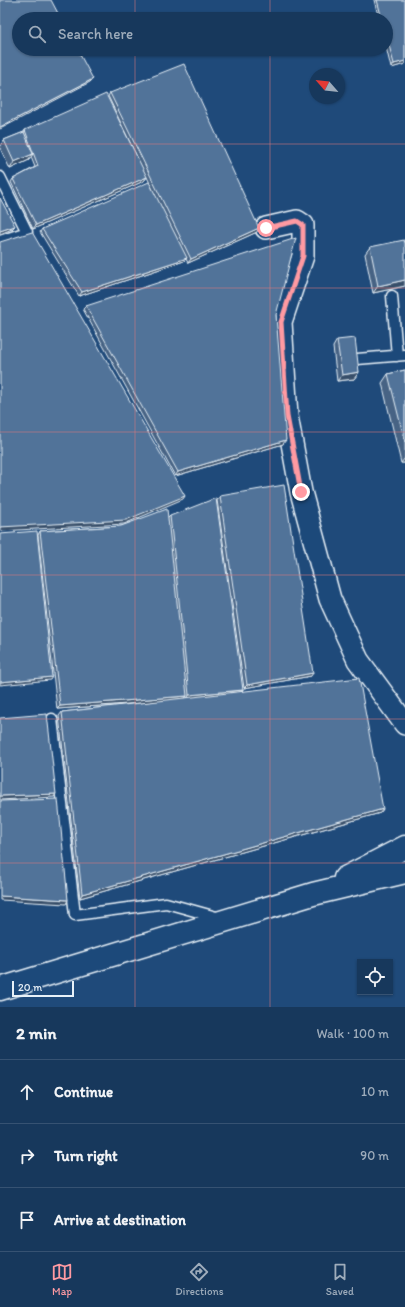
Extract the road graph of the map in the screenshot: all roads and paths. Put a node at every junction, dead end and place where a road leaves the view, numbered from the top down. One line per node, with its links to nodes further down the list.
1 (0, 177): 3 (lane)
2 (266, 228): 8 (street)
3 (0, 241)
4 (392, 296): 5 (lane)
5 (401, 355): 6 (lane)
6 (357, 359)
7 (52, 720): 12 (lane)
8 (405, 724)
9 (405, 847): 11 (main road)
10 (405, 872): 11 (main road)
11 (313, 894): 12 (main road)
12 (226, 920): 13 (main road)
13 (0, 989)

